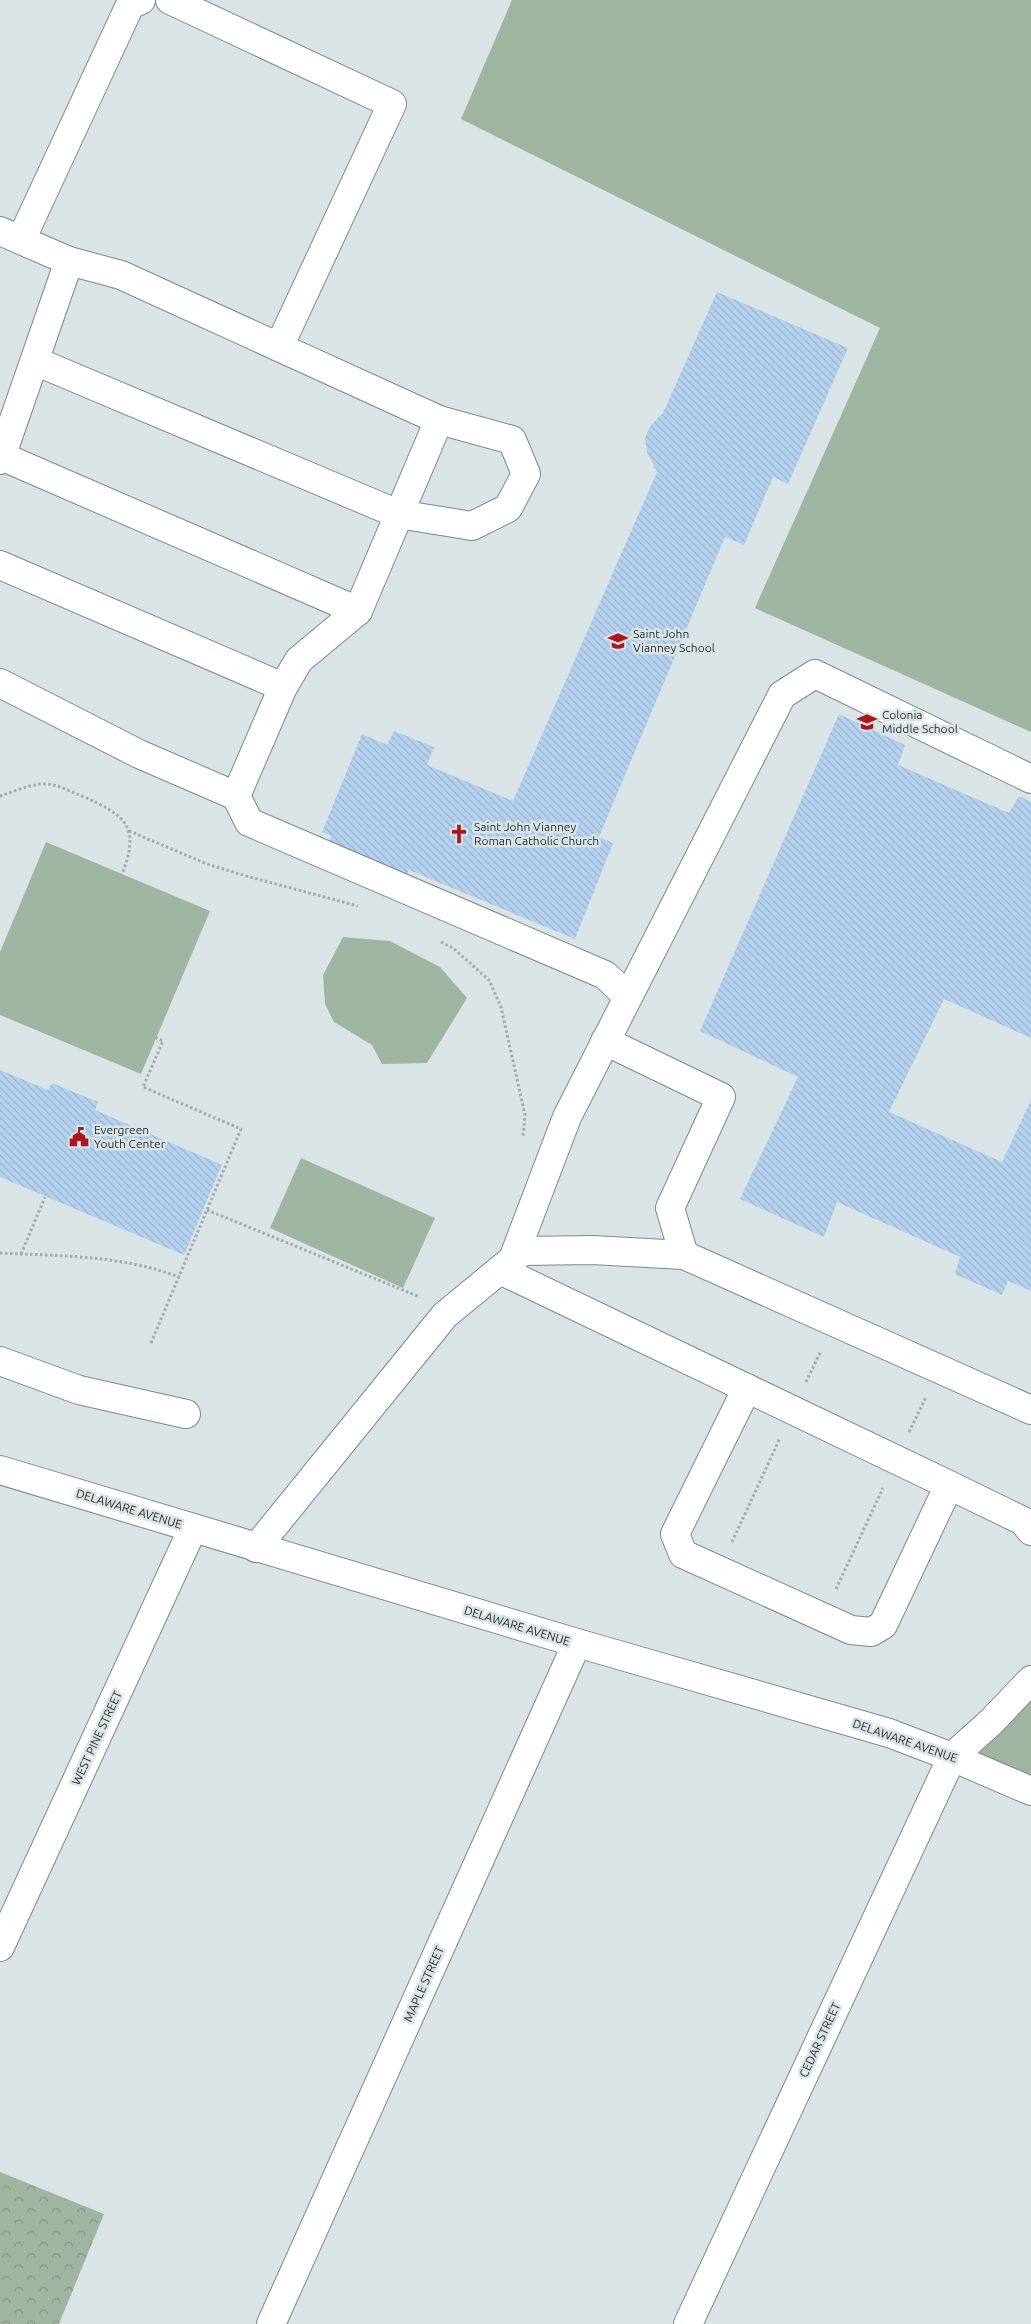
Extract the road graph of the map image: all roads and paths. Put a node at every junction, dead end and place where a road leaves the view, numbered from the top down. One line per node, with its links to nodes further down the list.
1 (141, 0): 3 (street)
2 (170, 0): 5 (street)
3 (11, 236): 4 (street)
4 (69, 261): 5 (street); 6 (street)
5 (279, 347): 7 (street)
6 (35, 361): 8 (street); 9 (street)
7 (439, 420): 9 (street); 9 (street)
8 (1, 458): 11 (street)
9 (398, 514): 11 (street)
10 (0, 565): 13 (street)
11 (358, 611): 13 (street)
12 (0, 683): 16 (street)
13 (283, 687): 16 (street)
14 (1031, 778): 21 (street)
15 (0, 796): 17 (path)
16 (236, 796): 21 (street)
17 (130, 831): 18 (path); 19 (path)
18 (122, 874)
19 (365, 908)
20 (436, 939): 24 (path)
21 (628, 996): 23 (street)
22 (156, 1038): 26 (path)
23 (605, 1040): 29 (street); 30 (street)
24 (523, 1143)
25 (45, 1197): 28 (path)
26 (207, 1210): 31 (path); 32 (path)
27 (0, 1252): 28 (path)
28 (21, 1254): 31 (path)
29 (684, 1255): 30 (street); 39 (street)
30 (506, 1265): 36 (street); 48 (street)
31 (179, 1277): 33 (path)
32 (422, 1298)
33 (151, 1343)
34 (822, 1348): 37 (path)
35 (0, 1361): 40 (street)
36 (747, 1388): 45 (street); 45 (street)
37 (802, 1391)
38 (926, 1396): 42 (path)
39 (1031, 1410)
40 (186, 1414)
41 (782, 1435): 49 (path)
42 (906, 1438)
43 (0, 1470): 46 (street, DELAWARE AVENUE)
44 (886, 1480): 50 (path)
45 (949, 1485): 47 (street)
46 (193, 1528): 48 (street, DELAWARE AVENUE); 55 (street, WEST PINE STREET)
47 (1031, 1531)
48 (256, 1548): 51 (street, DELAWARE AVENUE)
49 (729, 1549)
50 (834, 1592)
51 (577, 1644): 53 (street, DELAWARE AVENUE); 56 (street, MAPLE STREET)
52 (1031, 1680): 53 (street)
53 (952, 1757): 54 (street, DELAWARE AVENUE); 57 (street, CEDAR STREET)
54 (1031, 1791)
55 (0, 1948)
56 (271, 2324)
57 (688, 2324)

